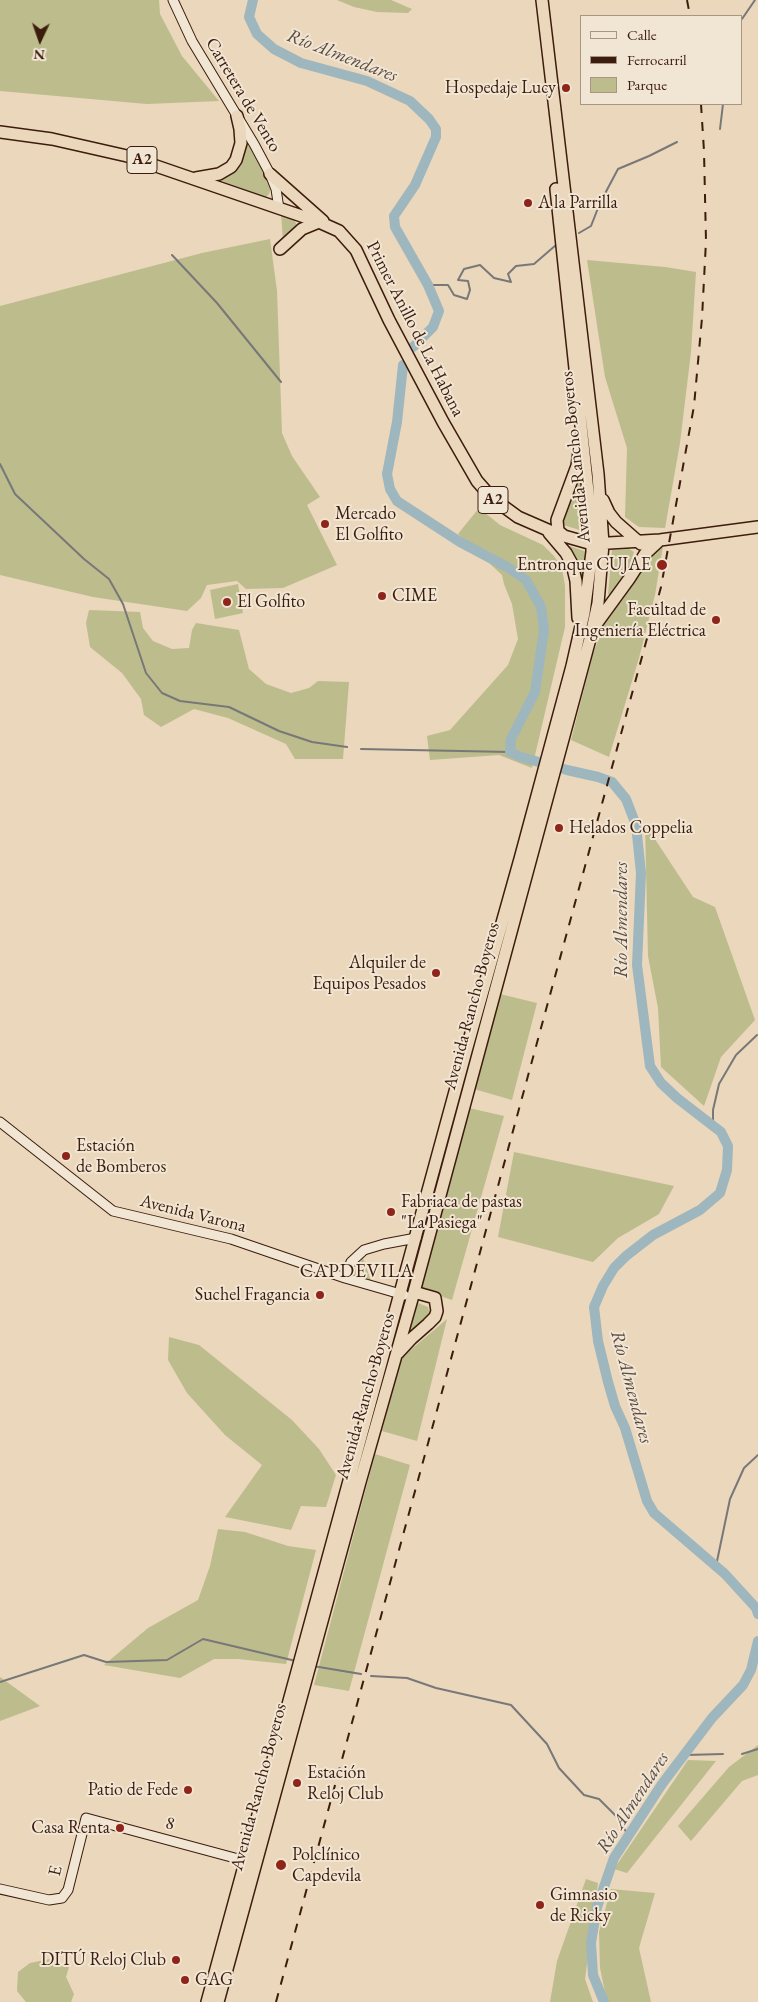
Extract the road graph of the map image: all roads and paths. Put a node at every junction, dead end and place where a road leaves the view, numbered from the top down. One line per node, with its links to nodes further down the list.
1 (173, 0): 4 (street, Carretera de Vento)
2 (535, 0): 12 (highway, Avenida Rancho Boyeros)
3 (542, 0): 13 (highway, Avenida Rancho Boyeros)
4 (237, 116): 6 (street, Carretera de Vento); 7 (highway)
5 (0, 132): 7 (highway, Primer Anillo de La Habana / A2)
6 (270, 174): 8 (street, Carretera de Vento); 10 (highway)
7 (196, 178): 8 (highway, Primer Anillo de La Habana / A2)
8 (279, 208): 9 (highway, Primer Anillo de La Habana / A2)
9 (319, 222): 10 (highway, Primer Anillo de La Habana / A2); 11 (highway)
10 (332, 228): 15 (highway, Primer Anillo de La Habana / A2)
11 (280, 249)
12 (581, 418): 14 (highway); 21 (highway, Avenida Rancho Boyeros)
13 (598, 474): 20 (highway); 21 (highway, Avenida Rancho Boyeros)
14 (561, 507): 15 (highway); 18 (highway)
15 (533, 524): 17 (highway, Primer Anillo de La Habana / A2)
16 (758, 526): 19 (highway, Primer Anillo de La Habana)
17 (546, 530): 18 (highway, Primer Anillo de La Habana / A2); 23 (highway)
18 (564, 536): 21 (highway, Primer Anillo de La Habana / A2)
19 (660, 540): 20 (highway, Primer Anillo de La Habana); 22 (highway)
20 (639, 542): 21 (highway, Primer Anillo de La Habana); 22 (highway)
21 (598, 544): 23 (highway, Avenida Rancho Boyeros)
22 (642, 559): 23 (highway)
23 (584, 638): 24 (highway, Avenida Rancho Boyeros)
24 (541, 799): 26 (highway, Avenida Rancho Boyeros); 29 (highway, Avenida Rancho Boyeros)
25 (0, 1122): 27 (street, Avenida Varona)
26 (416, 1238): 27 (street); 28 (highway, Avenida Rancho Boyeros)
27 (345, 1278): 28 (street, Avenida Varona)
28 (401, 1294): 29 (street, Avenida Varona); 31 (highway, Avenida Rancho Boyeros)
29 (413, 1295): 30 (highway, Avenida Rancho Boyeros); 30 (highway)
30 (394, 1359): 31 (highway, Avenida Rancho Boyeros)
31 (308, 1654): 32 (highway, Avenida Rancho Boyeros)
32 (303, 1671): 34 (highway, Avenida Rancho Boyeros); 37 (highway, Avenida Rancho Boyeros)
33 (86, 1818): 34 (street, 8); 35 (street, E)
34 (246, 1861): 36 (highway, Avenida Rancho Boyeros)
35 (0, 1889)
36 (207, 2002)
37 (218, 2002)

